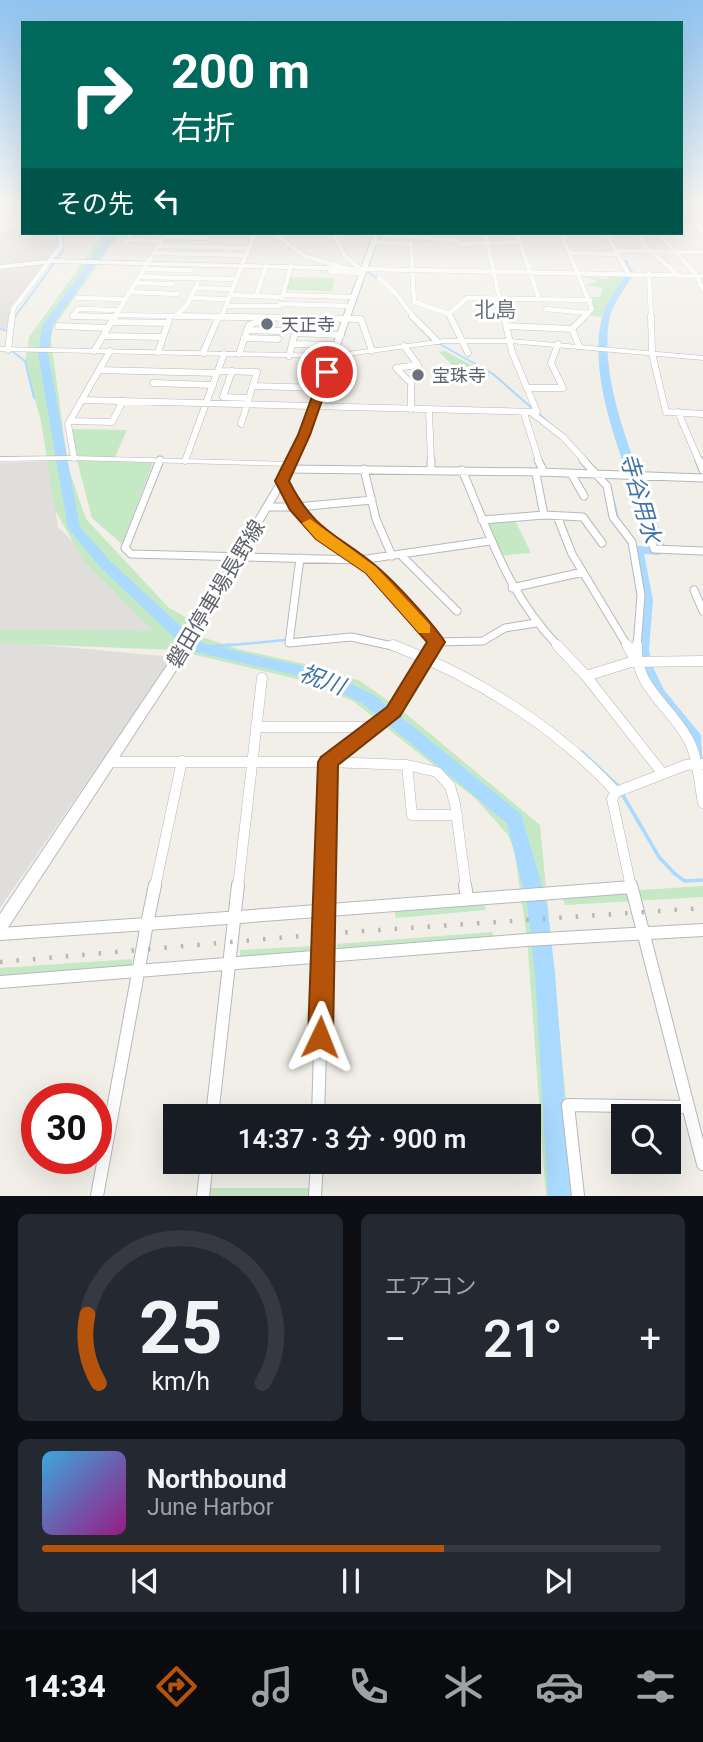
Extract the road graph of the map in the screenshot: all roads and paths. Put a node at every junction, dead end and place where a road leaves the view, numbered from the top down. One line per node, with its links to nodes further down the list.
1 (50, 262): 16 (street); 20 (street); 84 (street)
2 (149, 262): 16 (street)
3 (243, 262): 14 (street)
4 (324, 262): 21 (street)
5 (352, 262): 22 (street)
6 (364, 262): 22 (main road, 磐田停車場長野線)
7 (412, 262): 24 (street)
8 (492, 262): 25 (street)
9 (527, 262): 26 (street)
10 (574, 262): 28 (street)
11 (622, 262): 29 (street)
12 (663, 262): 31 (street)
13 (684, 262): 15 (street)
14 (242, 265): 16 (street); 17 (street); 35 (street)
15 (688, 265): 19 (street); 32 (street)
16 (146, 266): 23 (street); 36 (street)
17 (266, 266): 18 (street); 42 (street)
18 (291, 266): 21 (street); 43 (street)
19 (696, 266)
20 (0, 267)
21 (346, 268): 22 (street)
22 (361, 269): 24 (street); 27 (street); 45 (main road, 磐田停車場長野線)
23 (190, 270)
24 (413, 270): 25 (street); 53 (street)
25 (494, 271): 26 (street); 50 (street)
26 (530, 271): 28 (street); 51 (street)
27 (330, 272)
28 (579, 272): 29 (street); 52 (street)
29 (628, 273): 30 (street)
30 (649, 274): 31 (street); 91 (street)
31 (678, 275): 32 (street)
32 (702, 276): 39 (street)
33 (200, 278): 35 (street); 36 (street); 38 (street)
34 (379, 278): 48 (street)
35 (236, 279): 44 (street)
36 (137, 280): 37 (street); 40 (street)
37 (172, 284)
38 (195, 288): 44 (street); 47 (street)
39 (703, 290)
40 (129, 292): 41 (street); 49 (street)
41 (178, 293)
42 (256, 296): 43 (street); 44 (street)
43 (283, 296): 45 (street); 54 (street)
44 (229, 297): 47 (street); 54 (street); 60 (street)
45 (354, 297): 55 (main road, 磐田停車場長野線)
46 (77, 298): 49 (street)
47 (190, 298): 64 (street)
48 (403, 298): 53 (street); 78 (street)
49 (125, 299): 59 (street)
50 (501, 299): 51 (street); 58 (street); 66 (street)
51 (542, 299): 52 (street); 56 (street)
52 (590, 300): 57 (street)
53 (414, 302): 58 (street)
54 (280, 305): 55 (street); 62 (street)
55 (351, 306): 63 (main road, 磐田停車場長野線)
56 (546, 309): 57 (street); 67 (street)
57 (588, 313): 68 (street)
58 (449, 314): 76 (street)
59 (114, 318): 59 (street); 64 (street); 65 (street); 71 (street)
60 (219, 318): 61 (street); 64 (street); 89 (street)
61 (261, 318): 62 (street); 69 (street)
62 (277, 318): 63 (street)
63 (346, 318): 72 (main road, 磐田停車場長野線); 87 (street)
64 (170, 319): 73 (street)
65 (58, 326)
66 (508, 326): 67 (street); 77 (street)
67 (548, 327): 68 (street)
68 (572, 328): 83 (street)
69 (247, 330): 70 (street); 74 (street)
70 (280, 331)
71 (103, 335): 73 (street); 85 (street)
72 (341, 335): 79 (street); 81 (main road, 磐田停車場長野線)
73 (163, 337): 88 (street)
74 (244, 338): 75 (street); 93 (street)
75 (278, 339)
76 (462, 340): 77 (street); 78 (street); 90 (street)
77 (510, 341): 80 (street); 104 (street)
78 (435, 342): 82 (street)
79 (292, 344): 81 (street); 94 (street)
80 (558, 344): 83 (street); 104 (street)
81 (337, 345): 95 (main road, 磐田停車場長野線)
82 (404, 346): 87 (street); 110 (street)
83 (579, 346): 91 (street)
84 (4, 350): 85 (street)
85 (94, 351): 86 (street)
86 (110, 351): 88 (street); 97 (street)
87 (372, 351): 95 (street)
88 (158, 352): 89 (street)
89 (203, 353): 92 (street)
90 (468, 353)
91 (652, 353): 96 (street); 112 (street)
92 (224, 354): 93 (street); 99 (street)
93 (239, 354): 94 (street)
94 (289, 356): 95 (street)
95 (332, 356): 103 (main road, 磐田停車場長野線)
96 (703, 358)
97 (99, 370): 99 (street); 105 (street)
98 (232, 371): 99 (street); 102 (street); 107 (street)
99 (217, 372): 101 (street)
100 (153, 383): 101 (street)
101 (213, 384): 108 (street)
102 (253, 386): 103 (street); 107 (street)
103 (321, 388): 109 (main road, 磐田停車場長野線)
104 (530, 388): 113 (street)
105 (82, 400): 106 (street); 115 (street)
106 (123, 401): 108 (street); 115 (street)
107 (248, 401): 108 (street); 109 (street); 116 (street)
108 (206, 404): 120 (street)
109 (314, 407): 110 (street); 121 (main road, 磐田停車場長野線)
110 (411, 410): 111 (street)
111 (429, 410): 113 (street); 123 (street)
112 (678, 412): 114 (street); 125 (street)
113 (528, 413): 126 (street); 127 (street)
114 (703, 414)
115 (70, 421): 117 (street)
116 (242, 424)
117 (73, 458): 118 (street); 119 (street)
118 (0, 459)
119 (160, 460): 120 (street); 143 (street)
120 (185, 461): 121 (street)
121 (290, 466): 122 (street); 131 (main road, 磐田停車場長野線)
122 (364, 469): 123 (street); 133 (street)
123 (431, 470): 124 (street)
124 (462, 470): 126 (street); 138 (street)
125 (703, 470)
126 (538, 473): 128 (street); 136 (street)
127 (596, 474): 128 (street); 129 (street); 154 (street)
128 (572, 475): 132 (street)
129 (632, 475): 130 (street); 141 (street)
130 (703, 478)
131 (282, 481): 134 (main road, 磐田停車場長野線); 135 (street)
132 (584, 496)
133 (372, 500): 135 (street); 142 (street)
134 (268, 507): 135 (street); 143 (main road, 磐田停車場長野線)
135 (296, 507): 145 (street)
136 (544, 515): 137 (street); 138 (street)
137 (557, 516): 140 (street); 146 (street)
138 (482, 520): 139 (street)
139 (490, 541): 142 (street); 147 (street)
140 (602, 543)
141 (703, 551)
142 (396, 556): 145 (street); 149 (street)
143 (238, 557): 144 (street); 162 (main road, 磐田停車場長野線)
144 (300, 558): 145 (street); 153 (street)
145 (359, 560): 152 (street)
146 (583, 572): 147 (street); 154 (street)
147 (512, 589): 151 (street)
148 (694, 590): 150 (street)
149 (457, 611)
150 (703, 611)
151 (536, 623): 152 (street); 156 (street)
152 (436, 642): 153 (street)
153 (426, 659): 159 (street); 167 (street)
154 (636, 662): 155 (street); 156 (street); 164 (street)
155 (703, 662)
156 (586, 676): 166 (street)
157 (262, 678): 158 (street)
158 (256, 727): 159 (street); 161 (street)
159 (370, 727): 163 (street)
160 (182, 761): 161 (street); 162 (street); 174 (street)
161 (251, 761): 163 (street); 173 (street)
162 (111, 762): 175 (main road, 磐田停車場長野線)
163 (328, 762): 165 (street); 172 (street)
164 (698, 764): 166 (street); 168 (street)
165 (407, 765): 169 (street); 169 (street)
166 (663, 774): 167 (street)
167 (616, 792): 170 (street)
168 (703, 803)
169 (457, 815): 171 (street)
170 (631, 887): 171 (street); 178 (street)
171 (467, 898): 172 (street)
172 (325, 909): 173 (street); 179 (street)
173 (236, 917): 174 (street); 180 (street)
174 (148, 924): 177 (street); 181 (street)
175 (0, 927)
176 (703, 930): 178 (street)
177 (0, 934)
178 (644, 934): 179 (street); 185 (street)
179 (323, 958): 180 (street); 184 (street)
180 (229, 964): 181 (street); 183 (street)
181 (141, 971): 182 (street); 189 (street)
182 (0, 982)
183 (213, 1104)
184 (318, 1104)
185 (687, 1107): 186 (street); 192 (street)
186 (703, 1164)
187 (206, 1174): 190 (street)
188 (317, 1174): 191 (street)
189 (97, 1196)
190 (203, 1196)
191 (316, 1196)
192 (578, 1196)

